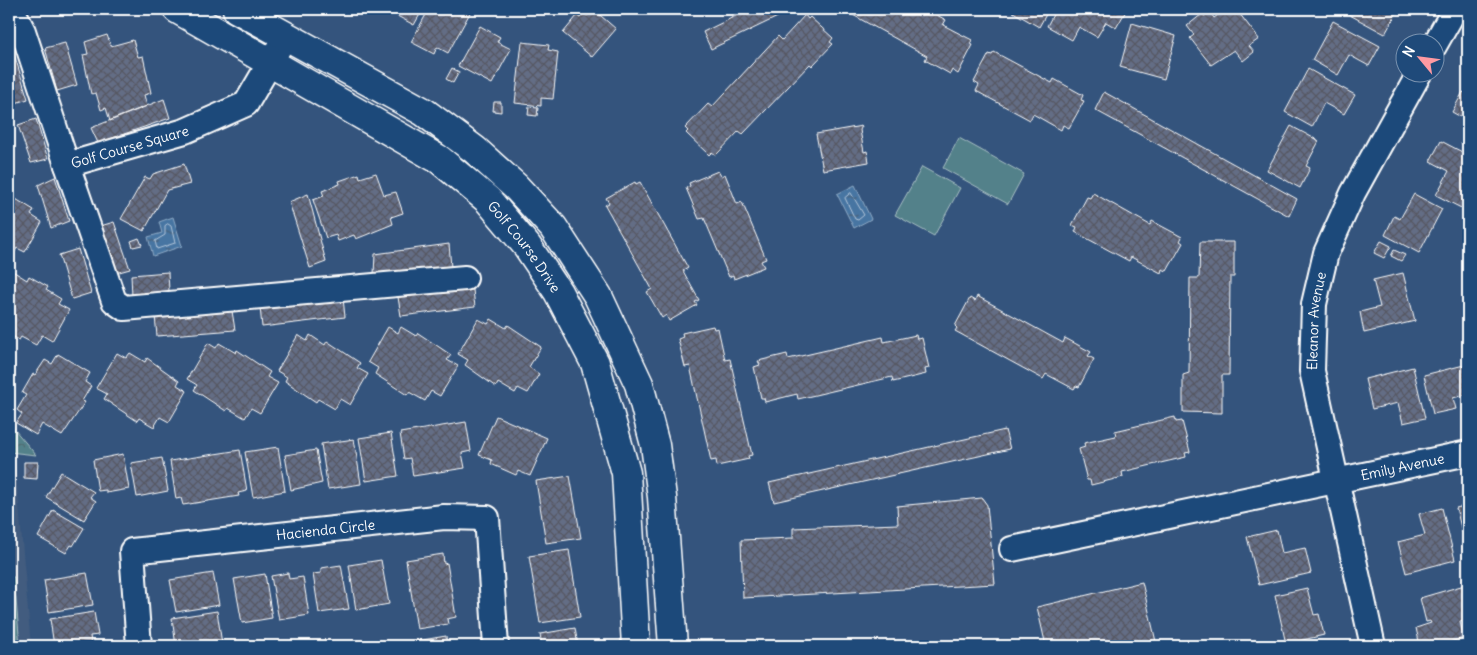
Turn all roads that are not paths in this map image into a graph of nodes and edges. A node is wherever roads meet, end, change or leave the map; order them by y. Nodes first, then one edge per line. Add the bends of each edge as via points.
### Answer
1 (12, 9) edge
2 (177, 9) edge
3 (237, 9) edge
4 (1455, 9) edge
5 (1442, 32) edge
6 (285, 37) junction
7 (270, 62) junction
8 (1415, 82) edge
9 (67, 165) junction
10 (465, 278) dead end
11 (1468, 453) edge
12 (1336, 481) junction
13 (1012, 549) dead end
14 (139, 646) edge
15 (496, 646) edge
16 (636, 646) edge
17 (673, 646) edge
18 (1373, 646) edge

1 - 9 street, Golf Course Square via 23,31
2 - 7 street, Golf Course Drive
3 - 6 street
4 - 5 street
6 - 7 street, Golf Course Square
6 - 17 street via 424,112 475,150 553,227 598,296 639,384 655,445
7 - 9 street, Golf Course Square via 246,104 185,131
7 - 16 street, Golf Course Drive via 440,160 488,200 527,246 558,292 595,363 626,474
8 - 12 street, Eleanor Avenue via 1354,193 1326,253 1314,304 1312,371
9 - 10 street via 114,301 124,308
11 - 12 street, Emily Avenue
12 - 13 street, Emily Avenue
12 - 18 street, Eleanor Avenue
14 - 15 street, Hacienda Circle via 132,551 444,517 486,518

